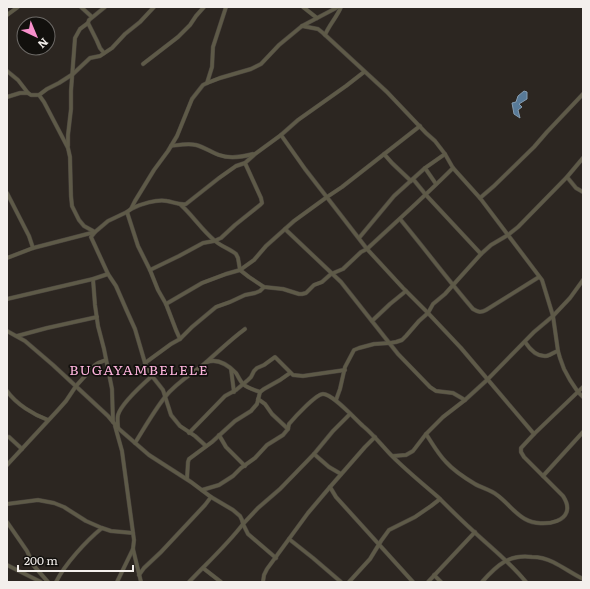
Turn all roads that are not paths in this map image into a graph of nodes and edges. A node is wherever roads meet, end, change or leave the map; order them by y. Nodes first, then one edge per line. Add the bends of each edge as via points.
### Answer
1 (18, 7) edge
2 (81, 7) edge
3 (105, 7) edge
4 (154, 7) edge
5 (204, 7) edge
6 (226, 7) edge
7 (303, 7) edge
8 (338, 7) edge
9 (341, 7) edge
10 (332, 8) edge
11 (7, 15) edge
12 (92, 17) junction
13 (317, 18) junction
14 (88, 23) junction
15 (302, 26) junction
16 (325, 35) junction
17 (104, 53) junction
18 (142, 64) dead end
19 (7, 71) edge
20 (364, 72) junction
21 (73, 74) junction
22 (207, 82) junction
23 (28, 93) junction
24 (583, 94) edge
25 (39, 95) junction
26 (7, 97) edge
27 (420, 126) junction
28 (281, 135) junction
29 (171, 146) junction
30 (68, 148) junction
31 (255, 154) junction
32 (384, 154) junction
33 (445, 154) junction
34 (583, 158) edge
35 (245, 163) junction
36 (425, 168) junction
37 (454, 168) junction
38 (567, 177) junction
39 (412, 180) junction
40 (436, 184) junction
41 (583, 192) edge
42 (7, 193) edge
43 (426, 195) junction
44 (326, 197) junction
45 (480, 198) junction
46 (181, 204) junction
47 (131, 209) junction
48 (126, 212) junction
49 (400, 219) junction
50 (285, 229) junction
51 (95, 232) junction
52 (508, 235) junction
53 (359, 238) junction
54 (214, 241) junction
55 (33, 248) junction
56 (367, 249) junction
57 (481, 254) junction
58 (7, 258) edge
59 (150, 270) junction
60 (240, 270) junction
61 (108, 274) junction
62 (331, 274) junction
63 (539, 277) junction
64 (93, 278) junction
65 (583, 280) edge
66 (452, 285) junction
67 (264, 287) junction
68 (406, 291) junction
69 (7, 299) edge
70 (166, 304) junction
71 (428, 313) junction
72 (553, 316) junction
73 (97, 317) junction
74 (372, 321) junction
75 (245, 329) dead end
76 (8, 332) edge
77 (17, 336) junction
78 (180, 339) junction
79 (525, 342) junction
80 (390, 344) junction
81 (558, 351) junction
82 (106, 360) junction
83 (145, 363) junction
84 (204, 364) junction
85 (231, 369) junction
86 (345, 370) junction
87 (290, 373) junction
88 (152, 376) junction
89 (487, 380) junction
90 (243, 385) junction
91 (76, 386) junction
92 (583, 386) edge
93 (234, 392) junction
94 (260, 392) junction
95 (578, 392) junction
96 (8, 393) edge
97 (165, 396) junction
98 (583, 397) edge
99 (7, 399) edge
100 (258, 399) junction
101 (336, 400) junction
102 (465, 400) junction
103 (350, 414) junction
104 (48, 420) junction
105 (114, 424) junction
106 (118, 429) junction
107 (288, 429) junction
108 (189, 432) junction
109 (583, 432) edge
110 (426, 434) junction
111 (534, 434) junction
112 (219, 435) junction
113 (375, 437) junction
114 (9, 438) dead end
115 (135, 443) junction
116 (206, 446) junction
117 (22, 449) junction
118 (314, 454) junction
119 (392, 456) junction
120 (7, 465) edge
121 (245, 466) junction
122 (340, 474) junction
123 (543, 476) junction
124 (186, 480) junction
125 (330, 487) junction
126 (202, 490) junction
127 (211, 497) junction
128 (440, 498) junction
129 (7, 504) edge
130 (7, 522) edge
131 (243, 524) junction
132 (102, 528) junction
133 (474, 532) junction
134 (133, 533) junction
135 (289, 539) junction
136 (378, 544) junction
137 (134, 549) junction
138 (276, 558) junction
139 (506, 560) junction
140 (7, 564) edge
141 (204, 568) junction
142 (139, 575) junction
143 (434, 575) junction
144 (583, 579) edge
145 (40, 582) edge
146 (48, 582) edge
147 (56, 582) edge
148 (117, 582) edge
149 (141, 582) edge
150 (189, 582) edge
151 (221, 582) edge
152 (263, 582) edge
153 (341, 582) edge
154 (349, 582) edge
155 (413, 582) edge
156 (428, 582) edge
157 (442, 582) edge
158 (482, 582) edge
159 (526, 582) edge

1 - 11 street
2 - 12 street
3 - 12 street
4 - 17 street
5 - 18 street via 178,37
6 - 22 street via 213,47 212,67
7 - 13 street
8 - 10 street
9 - 16 street
10 - 13 street
12 - 14 street
13 - 15 street
14 - 17 street
14 - 21 street via 75,38
15 - 16 street via 318,29
15 - 22 street via 261,64
16 - 20 street
17 - 21 street via 90,58
19 - 23 street
20 - 27 street
20 - 28 street
21 - 25 street
21 - 30 street
22 - 29 street via 192,99
23 - 25 street
23 - 26 street
24 - 45 street via 534,147
25 - 30 street
27 - 32 street
27 - 33 street
28 - 31 street
28 - 44 street
29 - 31 street via 196,145 229,157
29 - 47 street
30 - 51 street via 72,206 84,226
31 - 35 street
32 - 39 street
32 - 44 street
33 - 36 street
33 - 37 street
34 - 38 street
35 - 46 street via 236,166 188,202
35 - 54 street via 262,202 221,238
36 - 39 street
36 - 40 street
37 - 40 street
37 - 45 street
38 - 41 street
38 - 52 street
39 - 43 street
39 - 53 street via 389,201
40 - 43 street
42 - 55 street
43 - 49 street
43 - 57 street
44 - 50 street
44 - 53 street
45 - 52 street
46 - 47 street via 160,200
46 - 54 street
47 - 48 street
48 - 51 street via 108,221
48 - 59 street
49 - 56 street
49 - 66 street
50 - 60 street via 254,260
50 - 62 street
51 - 55 street
51 - 61 street via 91,237
52 - 57 street
52 - 63 street
53 - 56 street
54 - 59 street via 204,242
54 - 60 street via 236,254
55 - 58 street
56 - 62 street via 343,269
56 - 68 street
57 - 66 street
59 - 70 street
60 - 67 street
60 - 70 street via 202,283
61 - 64 street
61 - 83 street via 126,309
62 - 67 street via 302,294
62 - 74 street via 341,282
63 - 66 street via 482,312 473,309
63 - 72 street via 544,284
64 - 69 street
64 - 73 street
65 - 72 street
66 - 71 street via 433,304
67 - 78 street via 260,291 216,307
68 - 71 street
68 - 74 street
70 - 78 street
71 - 80 street via 402,340
71 - 89 street
72 - 79 street
72 - 81 street
73 - 77 street
73 - 82 street
74 - 80 street
75 - 84 street
76 - 77 street
77 - 91 street
78 - 83 street
79 - 81 street via 533,351 543,356
79 - 89 street
80 - 86 street via 374,344 354,350
80 - 102 street via 434,390 453,393
81 - 95 street via 564,369
82 - 91 street via 95,365
82 - 105 street via 112,389
83 - 88 street
84 - 85 street via 219,361
84 - 97 street
85 - 90 street
85 - 93 street
86 - 87 street via 303,376
86 - 101 street
87 - 90 street via 275,357 257,368
87 - 94 street
88 - 97 street
88 - 106 street via 119,412
89 - 102 street
89 - 111 street
90 - 93 street
90 - 94 street
91 - 104 street
91 - 105 street
92 - 95 street
93 - 108 street via 225,396
94 - 100 street
95 - 98 street
95 - 111 street
96 - 99 street
96 - 104 street via 31,412
97 - 108 street via 171,415
97 - 115 street
100 - 107 street
100 - 112 street via 251,411
101 - 103 street
101 - 107 street via 320,395 293,419
102 - 110 street
103 - 113 street
103 - 118 street
104 - 117 street
105 - 106 street
105 - 134 street via 122,451
106 - 115 street
107 - 121 street
108 - 116 street
109 - 123 street
110 - 119 street via 408,454
110 - 123 street via 444,461 476,484 499,496 526,519 540,523 560,520 568,508 567,502
111 - 123 street via 520,448 524,457
112 - 116 street
112 - 121 street via 226,447
113 - 119 street
113 - 122 street
114 - 117 street
115 - 124 street
116 - 124 street via 189,459
117 - 120 street
118 - 122 street
118 - 131 street
119 - 128 street
121 - 126 street via 225,482
122 - 125 street
124 - 126 street
125 - 135 street
125 - 136 street
126 - 127 street
127 - 131 street via 233,510 240,516
127 - 142 street
128 - 133 street
128 - 136 street via 415,517 389,530
129 - 132 street via 38,500 54,503
130 - 146 street via 34,566
131 - 138 street via 248,534
131 - 141 street
132 - 134 street
132 - 147 street via 76,553
133 - 139 street
133 - 143 street
134 - 137 street
135 - 138 street
135 - 153 street
136 - 154 street via 370,559
136 - 155 street
137 - 142 street
137 - 148 street
138 - 152 street via 265,572
139 - 144 street via 518,556 544,559
139 - 158 street
139 - 159 street
140 - 145 street
141 - 150 street
141 - 151 street
142 - 149 street
143 - 156 street
143 - 157 street

